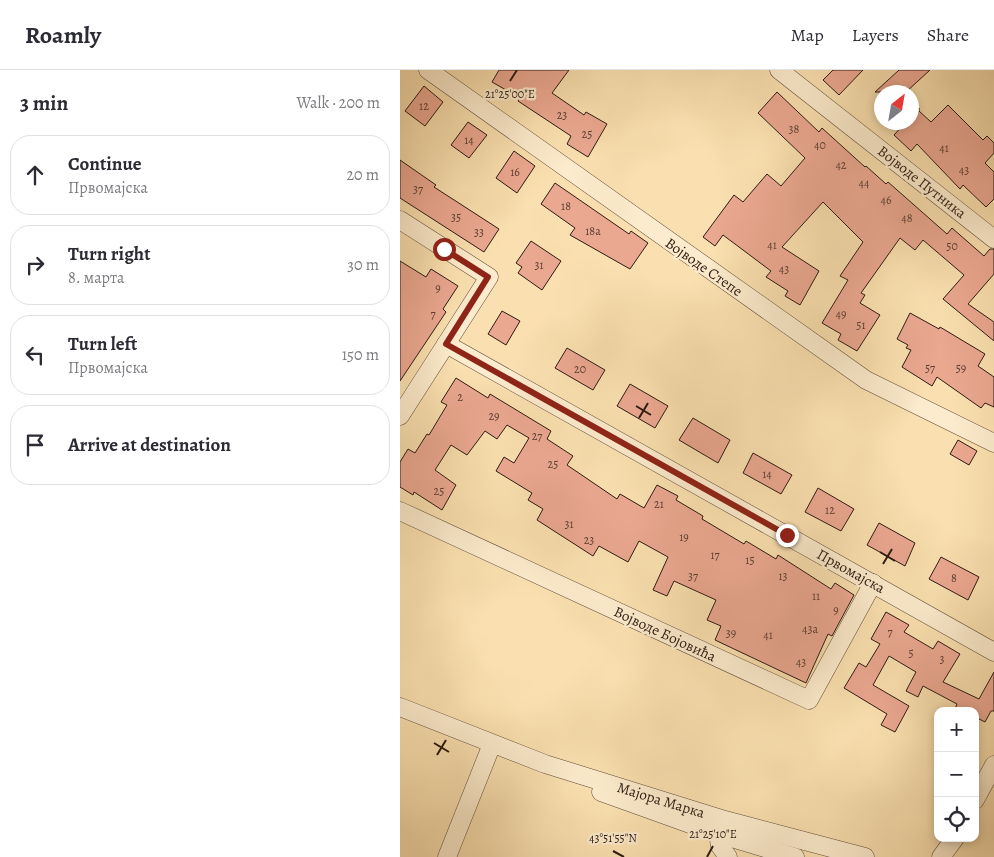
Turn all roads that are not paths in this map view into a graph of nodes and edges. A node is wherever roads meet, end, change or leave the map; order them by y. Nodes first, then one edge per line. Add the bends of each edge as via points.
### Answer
1 (428, 70) edge
2 (779, 70) edge
3 (400, 220) edge
4 (994, 239) edge
5 (446, 344) junction
6 (400, 416) edge
7 (994, 443) edge
8 (400, 511) edge
9 (873, 583) junction
10 (994, 652) edge
11 (400, 707) edge
12 (492, 744) junction
13 (545, 764) junction
14 (994, 765) edge
15 (977, 797) edge
16 (718, 834) junction
17 (447, 857) edge
18 (728, 857) edge
19 (795, 857) edge
20 (864, 857) edge

1 - 7 street, Војводе Степе via 866,380
2 - 4 street, Војводе Путника
3 - 5 street via 488,277
5 - 6 street
5 - 9 street, Првомајска
8 - 9 street, Војводе Бојовића via 809,700
9 - 10 street, Првомајска
11 - 12 street, Мајора Марка
12 - 13 street, Мајора Марка
12 - 17 street
13 - 16 street, Мајора Марка via 585,786 629,804
13 - 20 street, Мајора Марка via 725,820
14 - 15 street
16 - 18 street via 720,846
16 - 19 street, Мајора Марка

